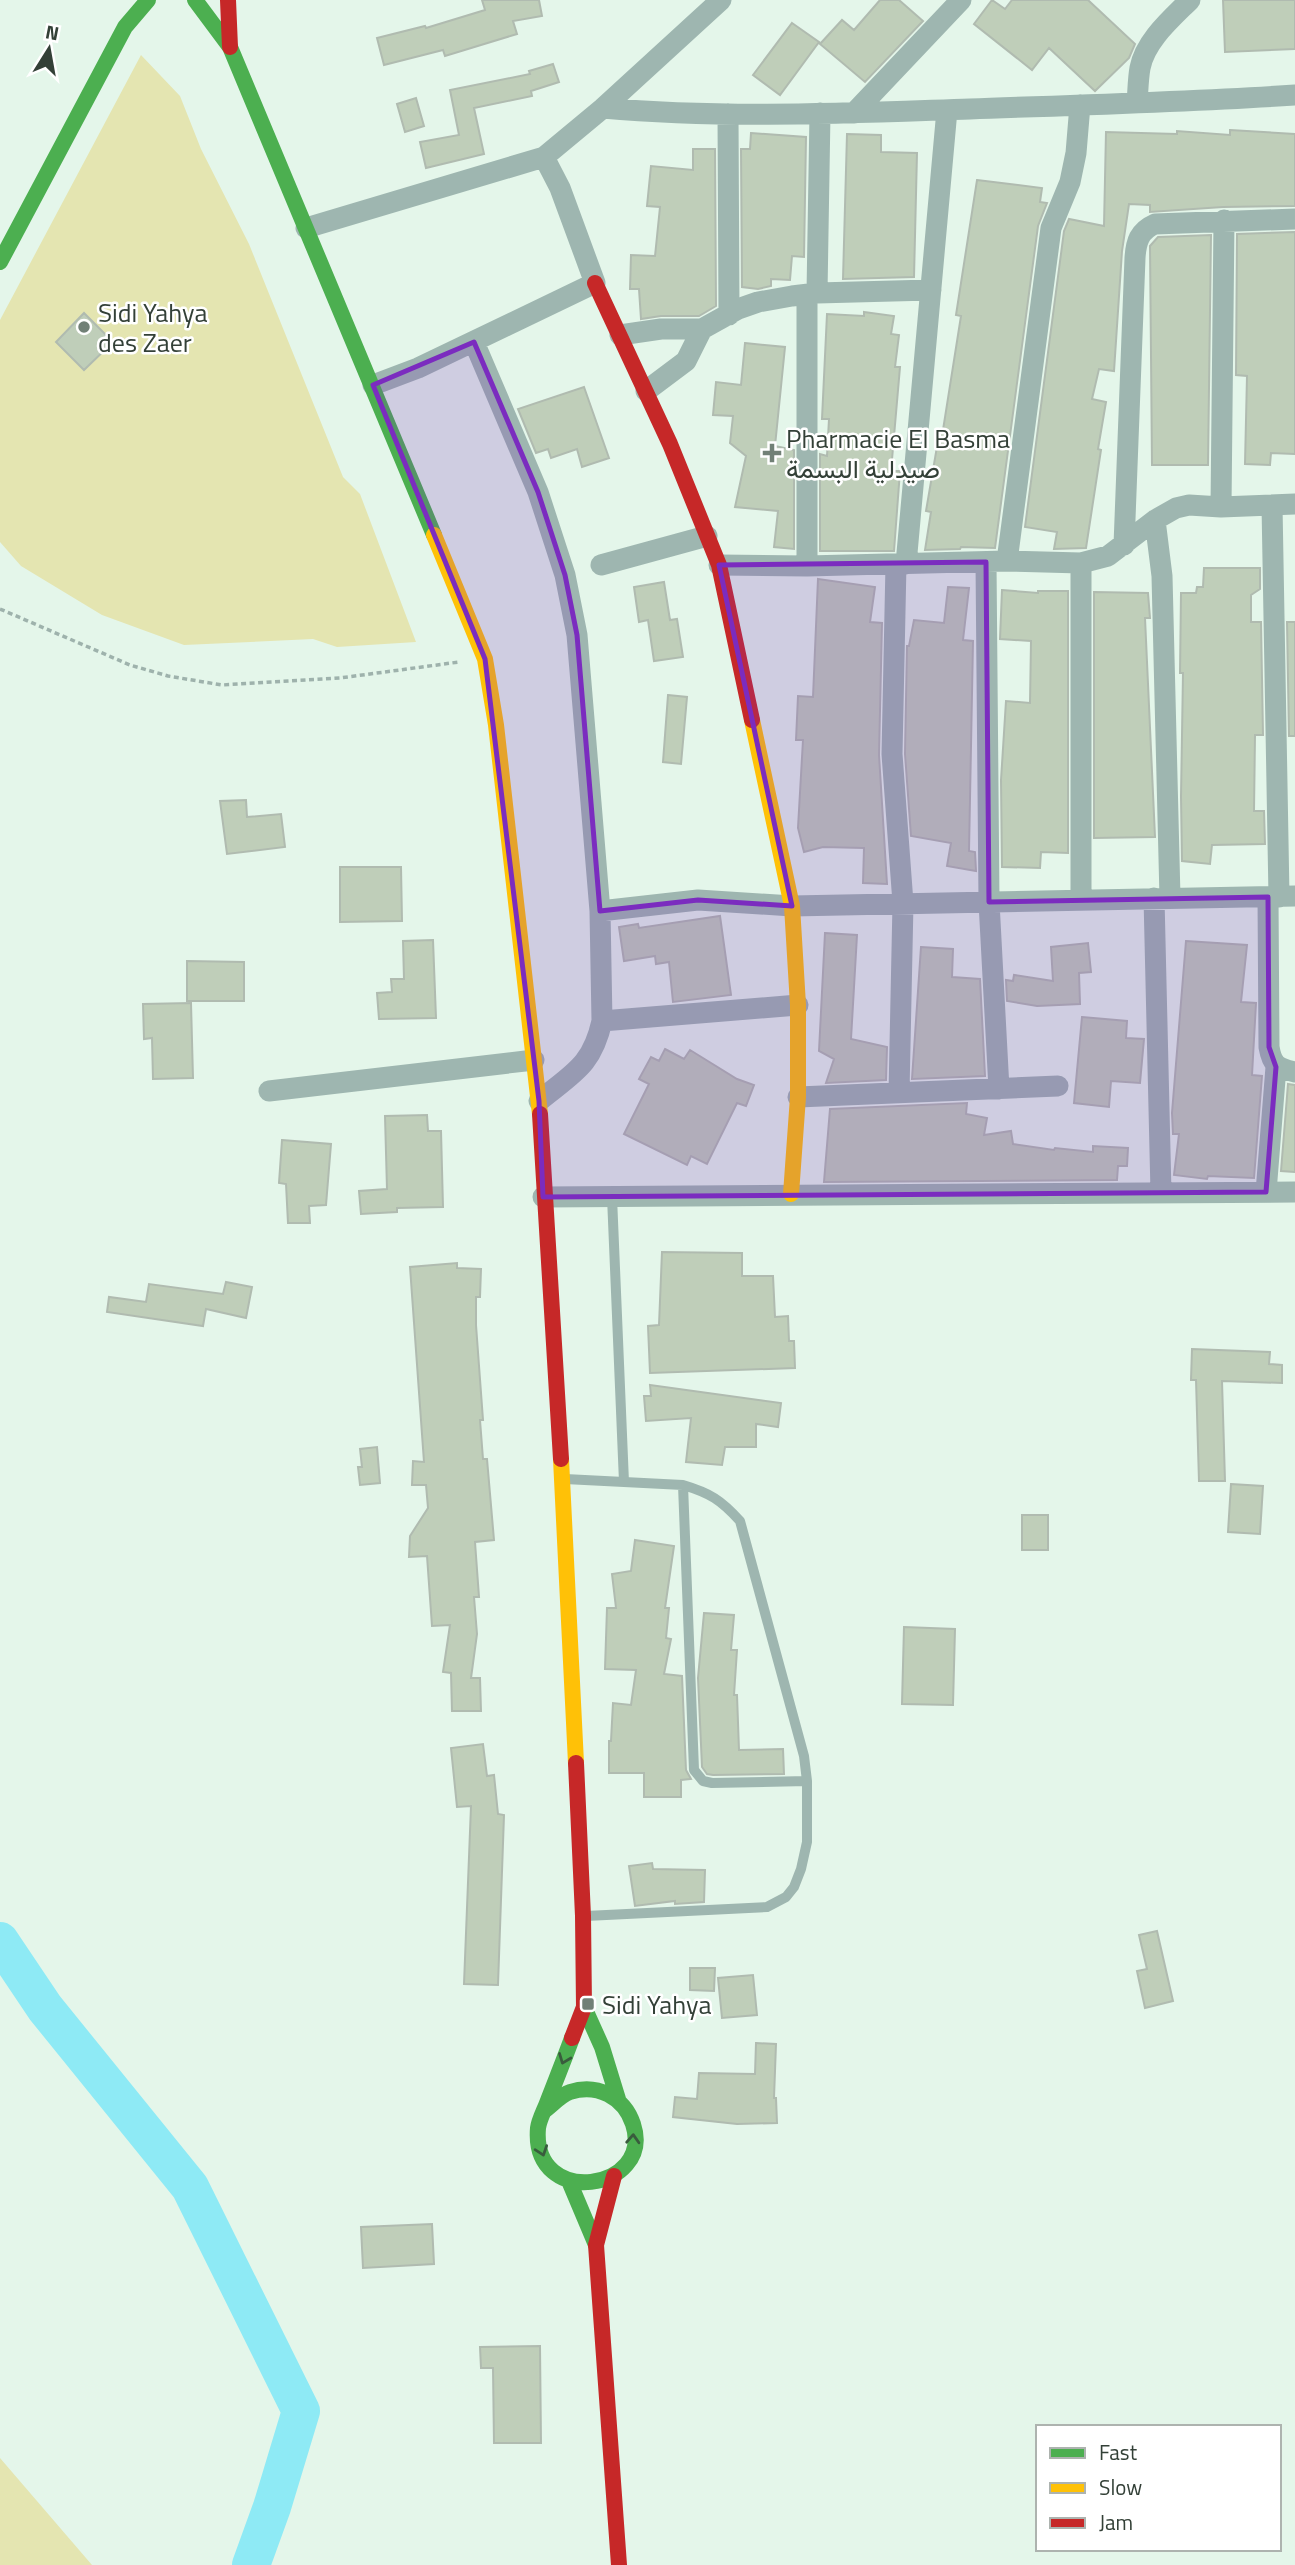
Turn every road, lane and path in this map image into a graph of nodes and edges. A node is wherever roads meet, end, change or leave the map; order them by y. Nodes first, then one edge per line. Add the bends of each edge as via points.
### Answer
1 (128, 0) edge
2 (148, 0) edge
3 (195, 0) edge
4 (228, 0) edge
5 (721, 0) edge
6 (961, 0) edge
7 (1190, 0) edge
8 (125, 27) junction
9 (230, 47) junction
10 (1295, 95) edge
11 (1137, 103) junction
12 (1080, 105) junction
13 (603, 108) junction
14 (947, 110) junction
15 (820, 113) junction
16 (854, 113) junction
17 (728, 114) junction
18 (544, 157) junction
19 (1295, 219) edge
20 (1224, 220) junction
21 (306, 228) junction
22 (0, 262) edge
23 (595, 283) junction
24 (931, 290) junction
25 (812, 294) junction
26 (729, 315) junction
27 (702, 329) junction
28 (620, 335) junction
29 (474, 342) junction
30 (373, 385) junction
31 (646, 391) junction
32 (1295, 504) edge
33 (1272, 505) junction
34 (1221, 507) junction
35 (1154, 520) junction
36 (707, 536) junction
37 (1124, 545) junction
38 (997, 561) junction
39 (901, 564) junction
40 (1081, 564) junction
41 (601, 565) dead end
42 (719, 565) junction
43 (807, 566) junction
44 (0, 609) edge
45 (485, 659) junction
46 (1281, 897) edge
47 (1162, 898) junction
48 (1081, 900) junction
49 (989, 902) junction
50 (903, 903) junction
51 (792, 906) junction
52 (600, 911) junction
53 (798, 1005) junction
54 (602, 1021) junction
55 (534, 1060) junction
56 (1285, 1069) edge
57 (1058, 1086) dead end
58 (999, 1089) junction
59 (269, 1091) dead end
60 (899, 1093) junction
61 (798, 1097) junction
62 (539, 1101) junction
63 (1266, 1192) junction
64 (1295, 1192) edge
65 (1161, 1193) junction
66 (791, 1194) junction
67 (543, 1197) junction
68 (612, 1197) junction
69 (562, 1479) junction
70 (624, 1482) junction
71 (683, 1485) junction
72 (807, 1781) junction
73 (583, 1916) junction
74 (584, 2007) junction
75 (618, 2099) junction
76 (544, 2111) junction
77 (614, 2176) junction
78 (569, 2181) junction
79 (596, 2245) junction
80 (619, 2565) edge

1 - 8 street
2 - 8 street
3 - 9 street
4 - 9 street
5 - 13 street
6 - 16 street
7 - 11 street via 1143,56
8 - 22 street
9 - 21 street
10 - 11 street
11 - 12 street
12 - 14 street
12 - 38 street via 1070,181 1051,228
13 - 17 street
13 - 18 street
14 - 16 street
14 - 24 street
15 - 16 street
15 - 17 street
15 - 25 street
17 - 26 street
18 - 21 street
18 - 23 street
19 - 20 street
20 - 34 street
20 - 37 street via 1155,224 1147,227 1136,244
21 - 30 street
23 - 28 street
23 - 29 street
24 - 25 street
24 - 39 street
25 - 26 street via 758,302
25 - 43 street
26 - 27 street
27 - 28 street
27 - 31 street via 686,360
28 - 31 street
29 - 30 street
29 - 52 street via 538,492 565,575 577,635
30 - 45 street
31 - 36 street
32 - 33 street
33 - 34 street
33 - 46 street
34 - 35 street via 1189,505
35 - 37 street
35 - 47 street via 1162,576
36 - 41 street
36 - 42 street
37 - 40 street via 1108,556
38 - 39 street
38 - 40 street
38 - 49 street
39 - 43 street
39 - 50 street via 892,754
40 - 48 street
42 - 43 street
42 - 51 street
44 - 45 path via 131,666 222,685 340,678
45 - 55 street
46 - 47 street
46 - 56 street via 1269,1047 1271,1061
47 - 48 street
47 - 65 street
48 - 49 street
49 - 50 street
49 - 58 street
50 - 51 street
50 - 60 street
51 - 52 street via 698,900
51 - 53 street
52 - 54 street
53 - 54 street
53 - 61 street
54 - 62 street via 590,1058
55 - 59 street
55 - 62 street
56 - 63 street
57 - 58 street
58 - 60 street
60 - 61 street
61 - 66 street
62 - 67 street
63 - 64 street
63 - 65 street
65 - 66 street
66 - 68 street
67 - 68 street
67 - 69 street
68 - 70 lane
69 - 70 lane
69 - 73 street
70 - 71 lane
71 - 72 lane via 708,1492 740,1521
71 - 72 lane via 694,1770 703,1781 712,1783
72 - 73 lane via 807,1842 801,1870 786,1897 767,1907
73 - 74 street
74 - 75 street
74 -> 76 street
75 - 76 street via 587,2087 555,2098
77 -> 75 street via 628,2160 635,2139 634,2124
76 -> 78 street via 538,2126 543,2159
77 - 78 street via 584,2185
77 - 79 street
78 - 79 street
79 - 80 street

